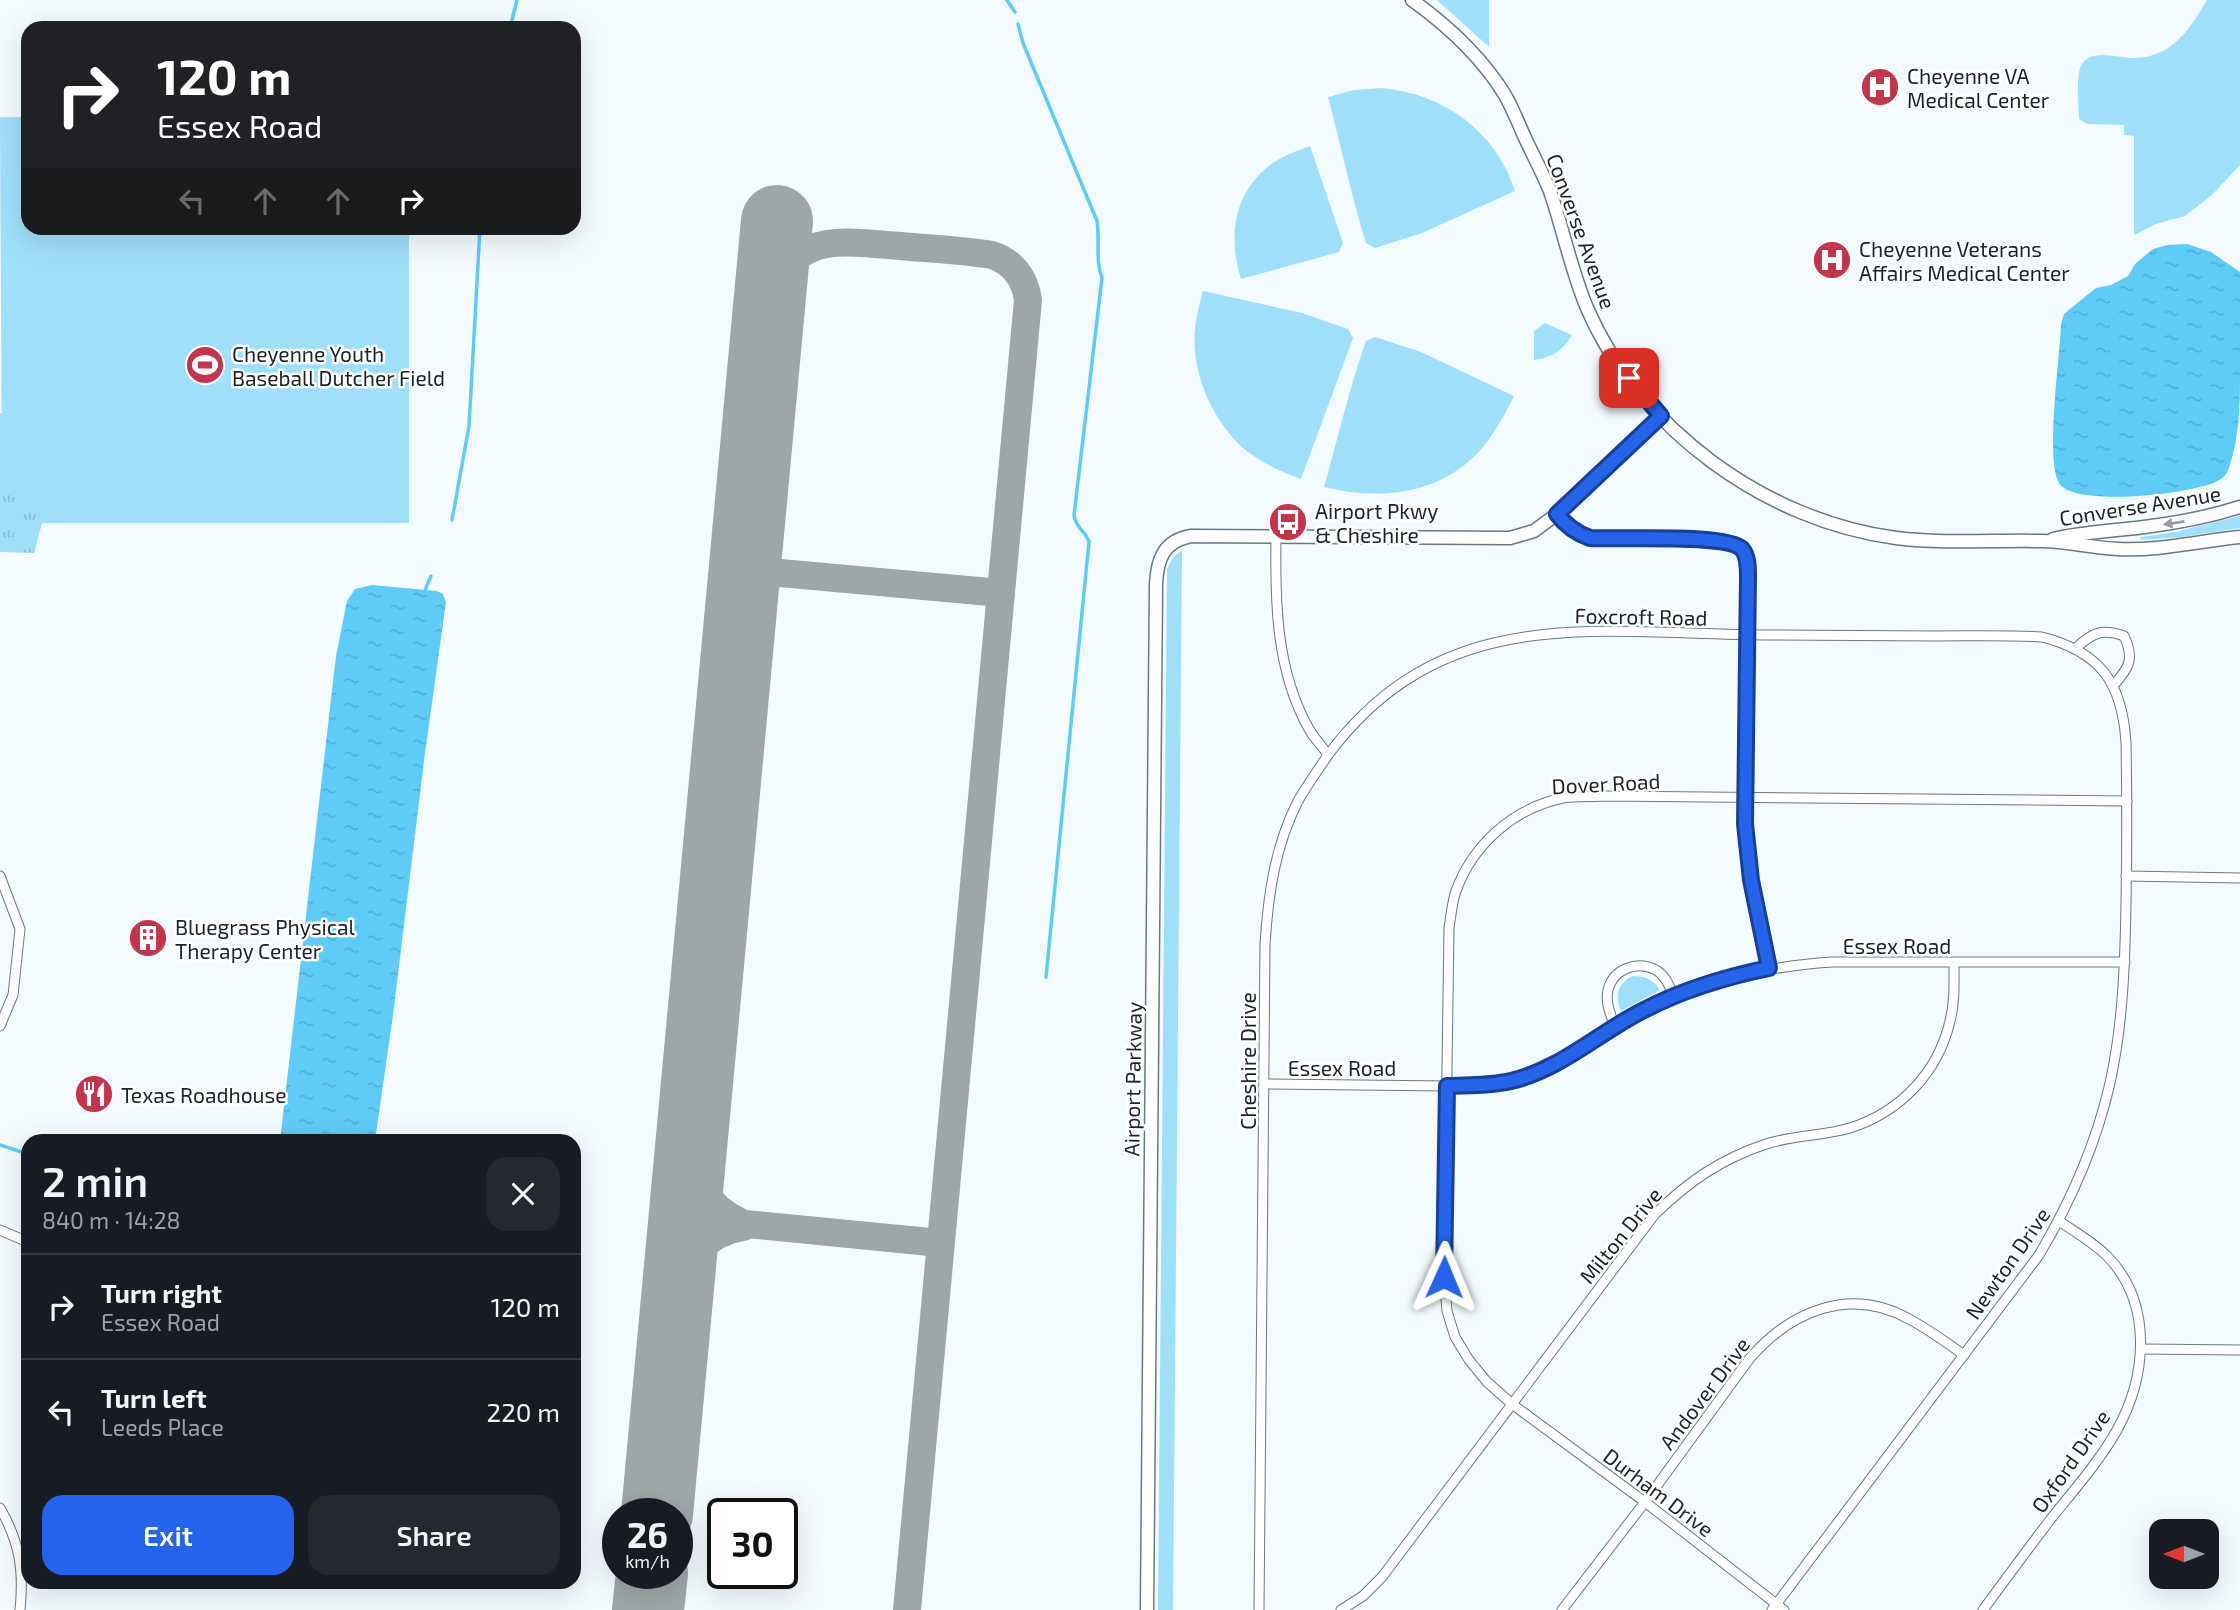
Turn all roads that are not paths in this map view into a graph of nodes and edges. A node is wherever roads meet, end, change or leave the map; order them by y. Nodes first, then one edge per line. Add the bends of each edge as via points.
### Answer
1 (1412, 0) edge
2 (1661, 416) junction
3 (2240, 507) edge
4 (1557, 514) junction
5 (2240, 537) edge
6 (1276, 538) junction
7 (2046, 541) junction
8 (1747, 635) junction
9 (2076, 648) junction
10 (2113, 686) junction
11 (1328, 755) junction
12 (1745, 798) junction
13 (2127, 801) junction
14 (0, 876) edge
15 (2126, 876) junction
16 (2240, 877) edge
17 (2125, 962) junction
18 (1954, 963) junction
19 (1769, 968) junction
20 (1674, 996) junction
21 (0, 1026) edge
22 (1615, 1027) junction
23 (1265, 1084) junction
24 (1447, 1086) junction
25 (2059, 1221) junction
26 (0, 1230) edge
27 (21, 1239) edge
28 (2142, 1349) junction
29 (2240, 1350) edge
30 (1964, 1355) junction
31 (1512, 1404) junction
32 (1645, 1502) junction
33 (0, 1508) edge
34 (21, 1543) edge
35 (23, 1589) edge
36 (1777, 1608) edge
37 (20, 1610) edge
38 (1147, 1610) edge
39 (1259, 1610) edge
40 (1341, 1610) edge
41 (1562, 1610) edge
42 (1983, 1610) edge

1 - 2 street, Converse Avenue via 1458,37 1505,95 1550,193 1587,308 1615,359
2 - 4 street
2 - 7 street, Converse Avenue via 1721,469 1811,516 1896,538
3 -> 7 street, Converse Avenue via 2199,518 2082,532
4 - 6 street via 1534,531 1510,538
4 - 8 street via 1565,525 1590,538 1735,544 1748,562
5 - 7 street, Converse Avenue via 2147,549
6 - 11 street via 1279,638 1290,686 1309,728
6 - 38 street, Airport Parkway via 1191,536 1163,550 1158,563
8 - 9 street, Foxcroft Road via 2023,636
8 - 11 street, Foxcroft Road via 1583,631 1534,634 1480,646 1397,686 1345,732
8 - 12 street
9 - 10 street, Foxcroft Road
9 - 10 street via 2099,633 2124,636 2130,661
10 - 13 street, Foxcroft Road via 2125,718
11 - 23 street, Cheshire Drive via 1298,801 1272,873 1265,945
12 - 13 street, Dover Road
12 - 19 street via 1751,880
12 - 24 street, Dover Road via 1565,798 1539,804 1491,835 1456,891 1449,929
13 - 15 street, Foxcroft Road
14 - 21 street via 20,929 13,995
15 - 16 street
15 - 17 street, Newton Drive
17 - 18 street, Essex Road
17 - 25 street, Newton Drive via 2110,1082 2081,1177
18 - 19 street, Essex Road via 1832,962
18 - 31 street, Milton Drive via 1945,1042 1933,1066 1904,1100 1848,1128 1769,1143 1743,1153 1678,1192 1656,1214
19 - 20 street, Essex Road
20 - 22 street, Essex Road
20 - 22 street via 1655,969 1623,968 1608,989 1607,1004
22 - 24 street, Essex Road via 1530,1075 1510,1082
23 - 24 street, Essex Road
23 - 39 street, Cheshire Drive
24 - 31 street, Dover Road via 1447,1311 1469,1360
25 - 28 street, Oxford Drive via 2106,1255 2119,1271 2136,1307
25 - 30 street, Newton Drive
26 - 27 street
28 - 29 street
28 - 42 street, Oxford Drive via 2133,1393 2117,1430
30 - 32 street, Andover Drive via 1908,1318 1884,1308 1841,1304 1800,1316 1765,1340
30 - 36 street, Newton Drive
31 - 32 street, Durham Drive
31 - 40 street, Milton Drive via 1382,1577 1363,1597
32 - 36 street, Durham Drive
32 - 41 street, Andover Drive
33 - 34 street
35 - 37 street

